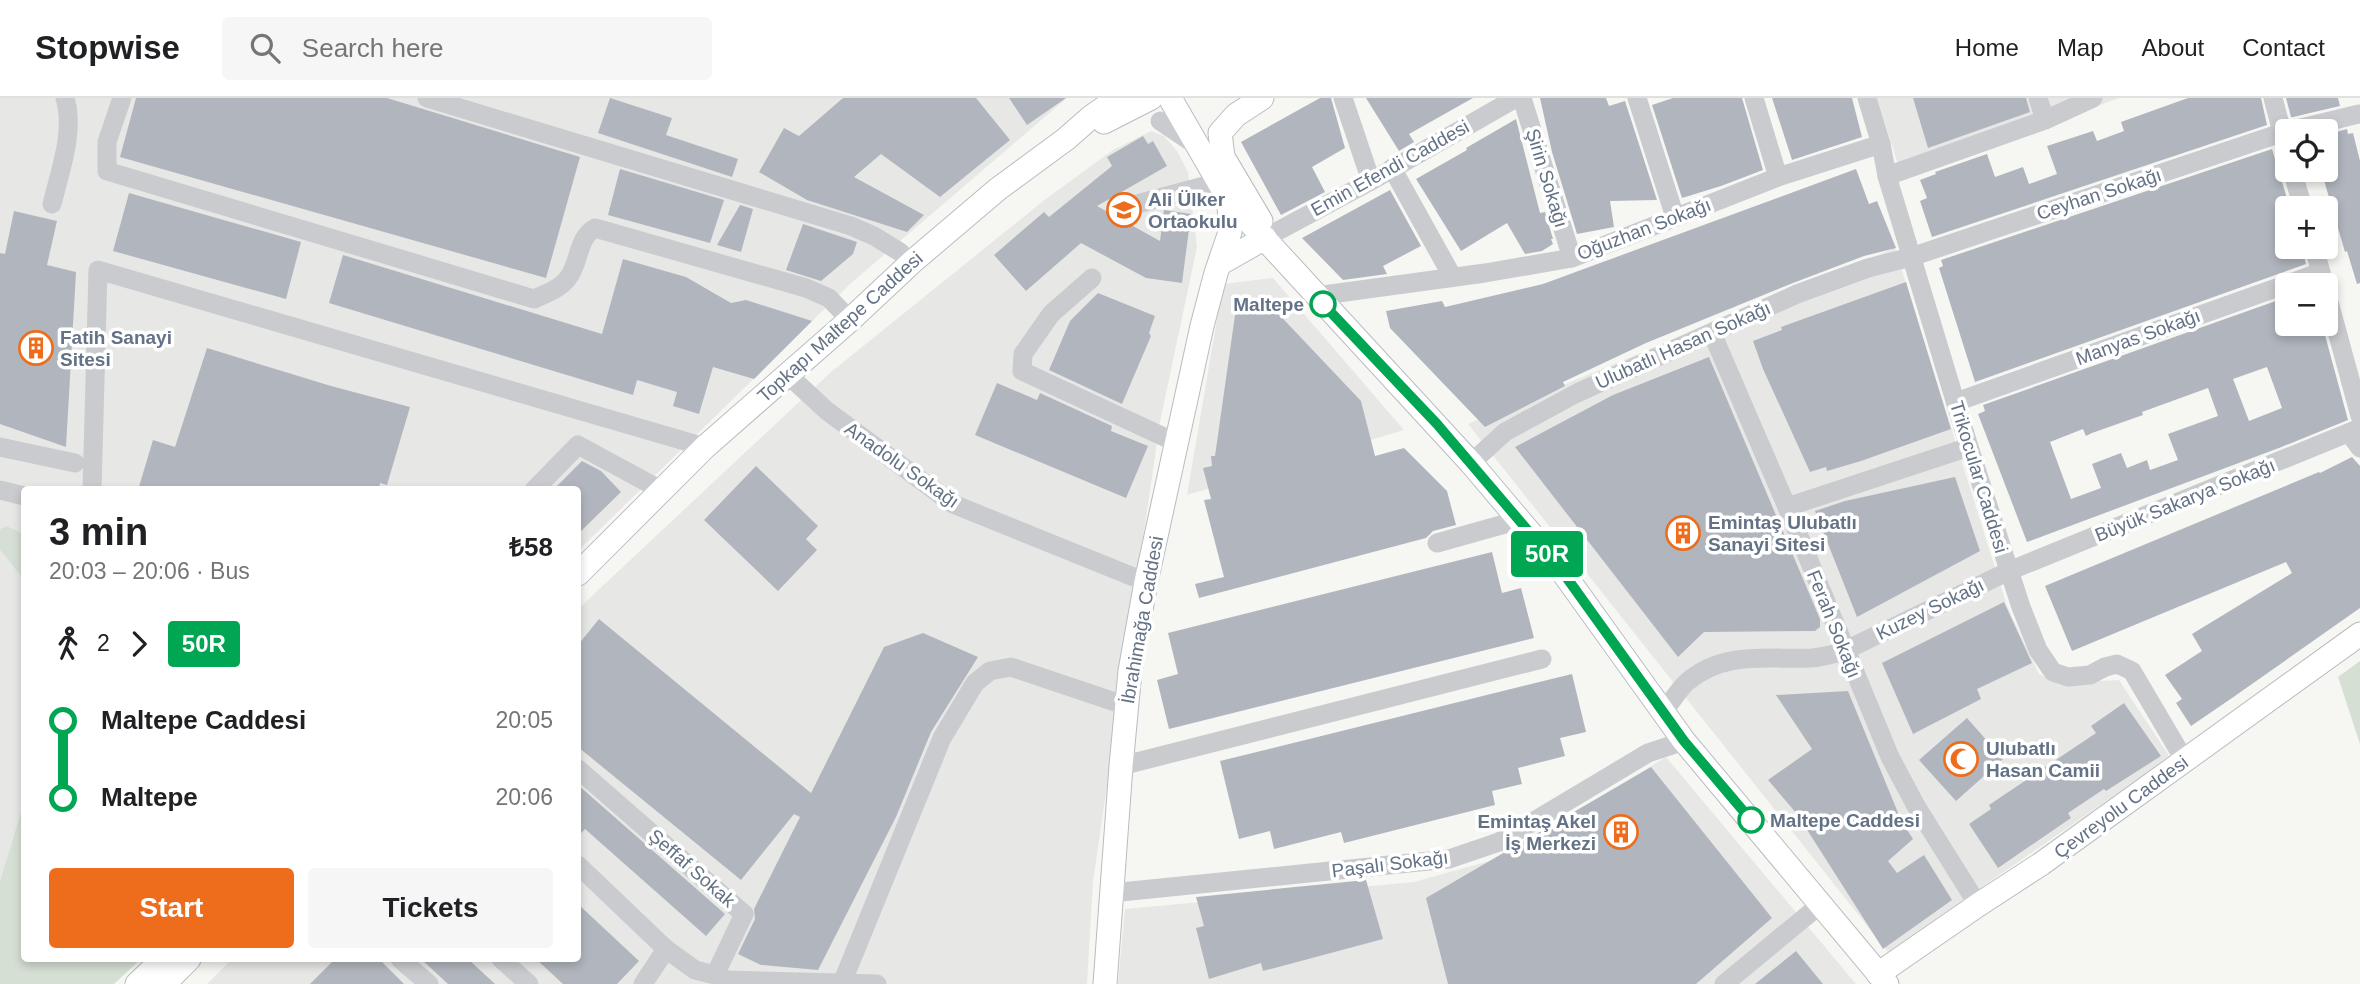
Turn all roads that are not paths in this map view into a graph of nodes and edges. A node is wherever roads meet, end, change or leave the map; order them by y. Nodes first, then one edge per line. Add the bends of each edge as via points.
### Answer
1 (65, 98) edge
2 (122, 98) edge
3 (427, 98) edge
4 (1118, 98) edge
5 (1152, 98) edge
6 (1170, 98) edge
7 (1262, 98) edge
8 (1343, 98) edge
9 (1516, 98) edge
10 (1522, 98) edge
11 (1637, 98) edge
12 (1754, 98) edge
13 (1867, 98) edge
14 (2038, 98) edge
15 (2093, 98) edge
16 (2273, 98) edge
17 (2355, 98) edge
18 (2360, 115) edge
19 (2280, 119) edge
20 (2045, 120) junction
21 (1160, 121) dead end
22 (2338, 122) edge
23 (1066, 139) junction
24 (2275, 141) edge
25 (1881, 144) junction
26 (1199, 148) junction
27 (1392, 169) junction
28 (1887, 176) junction
29 (1778, 177) junction
30 (1371, 181) junction
31 (1224, 191) junction
32 (52, 204) dead end
33 (1126, 207) dead end
34 (1675, 216) junction
35 (1265, 238) junction
36 (906, 257) junction
37 (1572, 257) junction
38 (1911, 257) junction
39 (1221, 263) junction
40 (1452, 276) junction
41 (1092, 278) dead end
42 (1316, 296) junction
43 (2275, 299) edge
44 (850, 320) junction
45 (1712, 333) junction
46 (2338, 336) edge
47 (787, 374) junction
48 (1955, 402) junction
49 (2360, 416) edge
50 (2356, 436) edge
51 (1177, 443) junction
52 (0, 447) edge
53 (705, 447) junction
54 (1969, 447) junction
55 (75, 463) dead end
56 (1471, 463) junction
57 (92, 486) edge
58 (538, 486) edge
59 (0, 490) edge
60 (661, 490) junction
61 (21, 495) edge
62 (1787, 507) junction
63 (1519, 520) junction
64 (1437, 543) dead end
65 (2009, 571) junction
66 (581, 572) edge
67 (1146, 582) junction
68 (2360, 634) edge
69 (1844, 651) junction
70 (1542, 659) dead end
71 (1127, 706) junction
72 (1664, 712) junction
73 (1684, 741) junction
74 (2185, 761) junction
75 (1121, 766) junction
76 (581, 772) edge
77 (581, 869) edge
78 (1111, 893) junction
79 (1821, 904) junction
80 (1978, 905) junction
81 (666, 949) junction
82 (403, 962) edge
83 (504, 962) edge
84 (172, 970) edge
85 (1882, 979) edge
86 (842, 983) edge
87 (137, 984) edge
88 (429, 984) edge
89 (529, 984) edge
90 (643, 984) edge
91 (721, 984) edge
92 (877, 984) edge
93 (1105, 984) edge
94 (1724, 984) edge

1 - 32 street via 66,146
2 - 44 street via 107,142 107,171 534,299 567,281 584,237 595,228 806,288 829,298
3 - 36 street via 851,226
4 - 23 main road, Topkapı Maltepe Caddesi
5 - 23 main road
6 - 26 main road
7 - 35 main road via 1236,115 1220,133 1223,157 1261,220
8 - 30 street
9 - 27 street, Emin Efendi Caddesi
10 - 37 street, Şirin Sokağı
11 - 34 street
12 - 29 street
13 - 25 street, Trikocular Caddesi
14 - 20 street
15 - 20 street
16 - 19 street
17 - 18 street
18 - 22 street, Ceyhan Sokağı
20 - 28 street
21 - 26 street
23 - 36 main road, Topkapı Maltepe Caddesi
24 - 38 street, Ceyhan Sokağı
25 - 28 street, Trikocular Caddesi
25 - 29 street, Oğuzhan Sokağı
26 - 31 main road
27 - 30 street, Emin Efendi Caddesi
27 - 40 street
28 - 38 street, Trikocular Caddesi
29 - 34 street, Oğuzhan Sokağı
30 - 35 street, Emin Efendi Caddesi
31 - 33 street
31 - 35 main road
31 - 39 main road, İbrahimağa Caddesi via 1230,232
34 - 37 street, Oğuzhan Sokağı
35 - 39 main road
35 - 42 main road
36 - 44 main road, Topkapı Maltepe Caddesi
37 - 40 street, Oğuzhan Sokağı
38 - 45 street, Ulubatlı Hasan Sokağı via 1797,294
38 - 48 street, Trikocular Caddesi
39 - 51 main road, İbrahimağa Caddesi
40 - 42 street, Oğuzhan Sokağı
41 - 51 street via 1051,314 1024,354 1022,370
42 - 56 main road
43 - 48 street, Manyas Sokağı
44 - 47 main road, Topkapı Maltepe Caddesi
45 - 56 street, Ulubatlı Hasan Sokağı via 1565,399 1505,432
45 - 62 street, Ferah Sokağı
46 - 49 street
47 - 53 main road, Topkapı Maltepe Caddesi
47 - 67 street, Anadolu Sokağı via 827,411 953,504
48 - 54 street, Trikocular Caddesi
50 - 65 street, Büyük Sakarya Sokağı
51 - 67 main road, İbrahimağa Caddesi
52 - 55 street
53 - 57 street via 99,270
53 - 60 main road, Topkapı Maltepe Caddesi
54 - 62 street
54 - 65 street, Trikocular Caddesi
56 - 63 main road
58 - 60 street via 578,445
59 - 61 street
60 - 66 main road, Topkapı Maltepe Caddesi
62 - 69 street, Ferah Sokağı
63 - 64 street
63 - 72 main road via 1559,567
65 - 69 street, Kuzey Sokağı
65 - 74 street, Trikocular Caddesi via 2038,650 2053,672 2068,677 2090,675 2117,664 2132,671
67 - 71 main road, İbrahimağa Caddesi
68 - 74 main road, Çevreyolu Caddesi
69 - 72 street, Kuzey Sokağı via 1816,658 1725,661 1686,683
69 - 80 street, Ferah Sokağı via 1896,770
70 - 75 street
71 - 75 main road, İbrahimağa Caddesi
71 - 86 street via 1012,667 990,671 975,683 942,738
72 - 73 main road
73 - 78 street, Paşalı Sokağı via 1648,754 1499,842 1449,859
73 - 79 main road
74 - 80 main road, Çevreyolu Caddesi
75 - 78 main road, İbrahimağa Caddesi
76 - 81 street, Şeffaf Sokak via 744,914 715,975 695,970
77 - 81 street
78 - 93 main road, İbrahimağa Caddesi
79 - 85 main road
79 - 94 street
80 - 85 main road, Çevreyolu Caddesi
81 - 90 street
82 - 88 street
83 - 89 street
84 - 87 main road
86 - 91 street via 725,980
86 - 92 street

